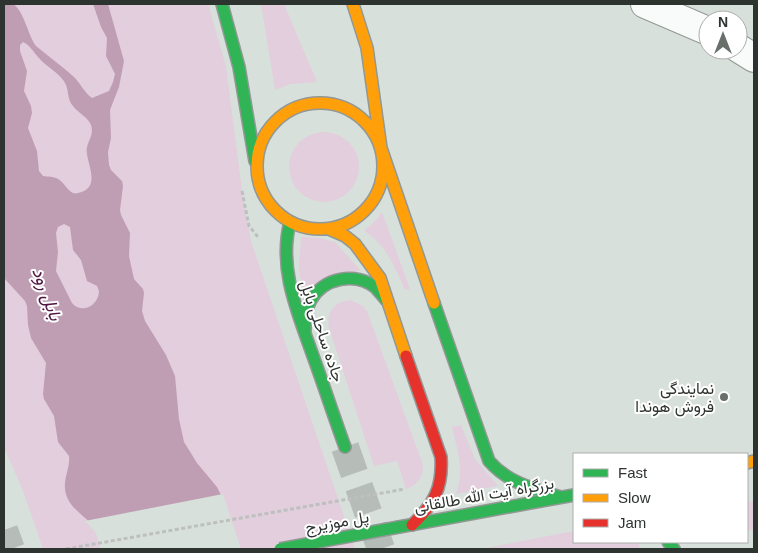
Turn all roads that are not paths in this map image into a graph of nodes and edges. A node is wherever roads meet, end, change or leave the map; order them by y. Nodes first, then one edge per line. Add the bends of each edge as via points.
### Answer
1 (222, 4) edge
2 (353, 4) edge
3 (645, 4) edge
4 (698, 27) edge
5 (382, 148) junction
6 (257, 172) junction
7 (290, 222) junction
8 (329, 229) junction
9 (390, 306) junction
10 (306, 335) junction
11 (345, 447) tunnel mouth
12 (573, 495) edge
13 (561, 497) junction
14 (412, 525) junction
15 (399, 527) joint
16 (280, 549) edge

1 - 6 main road via 239,67
2 - 5 main road via 366,48
3 - 4 street
5 - 6 main road via 372,129 349,109 335,104 305,105 278,118 268,129 257,157
5 - 8 main road via 384,170 376,198 356,219
5 - 13 main road via 489,461 504,477 518,484
6 - 7 main road via 266,200
7 - 8 main road via 314,230
7 - 10 main road, جاده ساحلی بابل via 285,258 287,275
8 - 9 main road via 345,236 364,255 380,278
9 - 10 main road via 372,285 346,278 333,281 321,287 306,309
9 - 14 main road via 441,457 442,470 435,499
10 - 11 main road, جاده ساحلی بابل
12 - 13 main road, بزرگراه آیت الله طالقانی
13 - 14 main road, بزرگراه آیت الله طالقانی
14 - 15 main road, بزرگراه آیت الله طالقانی
15 - 16 main road, پل موزیرج, bridge

